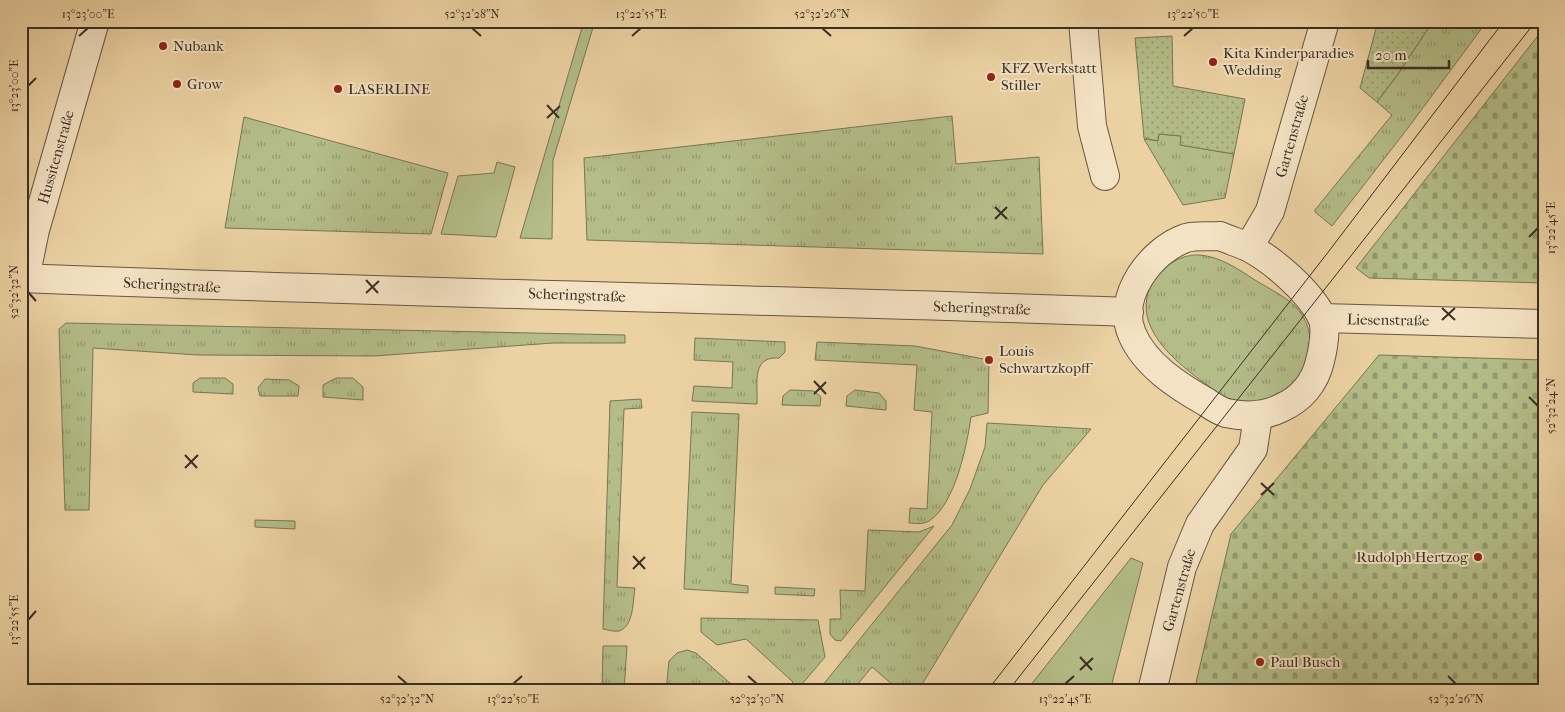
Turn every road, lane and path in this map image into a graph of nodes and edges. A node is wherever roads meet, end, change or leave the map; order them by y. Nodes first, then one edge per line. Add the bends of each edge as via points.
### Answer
1 (95, 21) edge
2 (1083, 21) edge
3 (1324, 21) edge
4 (1105, 176) dead end
5 (1248, 247) junction
6 (22, 283) edge
7 (1129, 312) junction
8 (1322, 318) junction
9 (1544, 324) edge
10 (1258, 416) junction
11 (1152, 691) edge

1 - 6 street, Hussitenstraße
2 - 4 street via 1092,126
3 - 5 street, Gartenstraße via 1270,211
5 - 7 street via 1220,236 1188,238 1171,245 1143,271 1133,288
5 - 8 street via 1301,289
6 - 7 street, Scheringstraße via 466,292
7 - 10 street via 1131,332 1141,349 1184,390 1224,413
8 - 9 street, Liesenstraße
8 - 10 street via 1324,348 1317,375 1293,403
10 - 11 street, Gartenstraße via 1253,449 1200,524 1182,567

